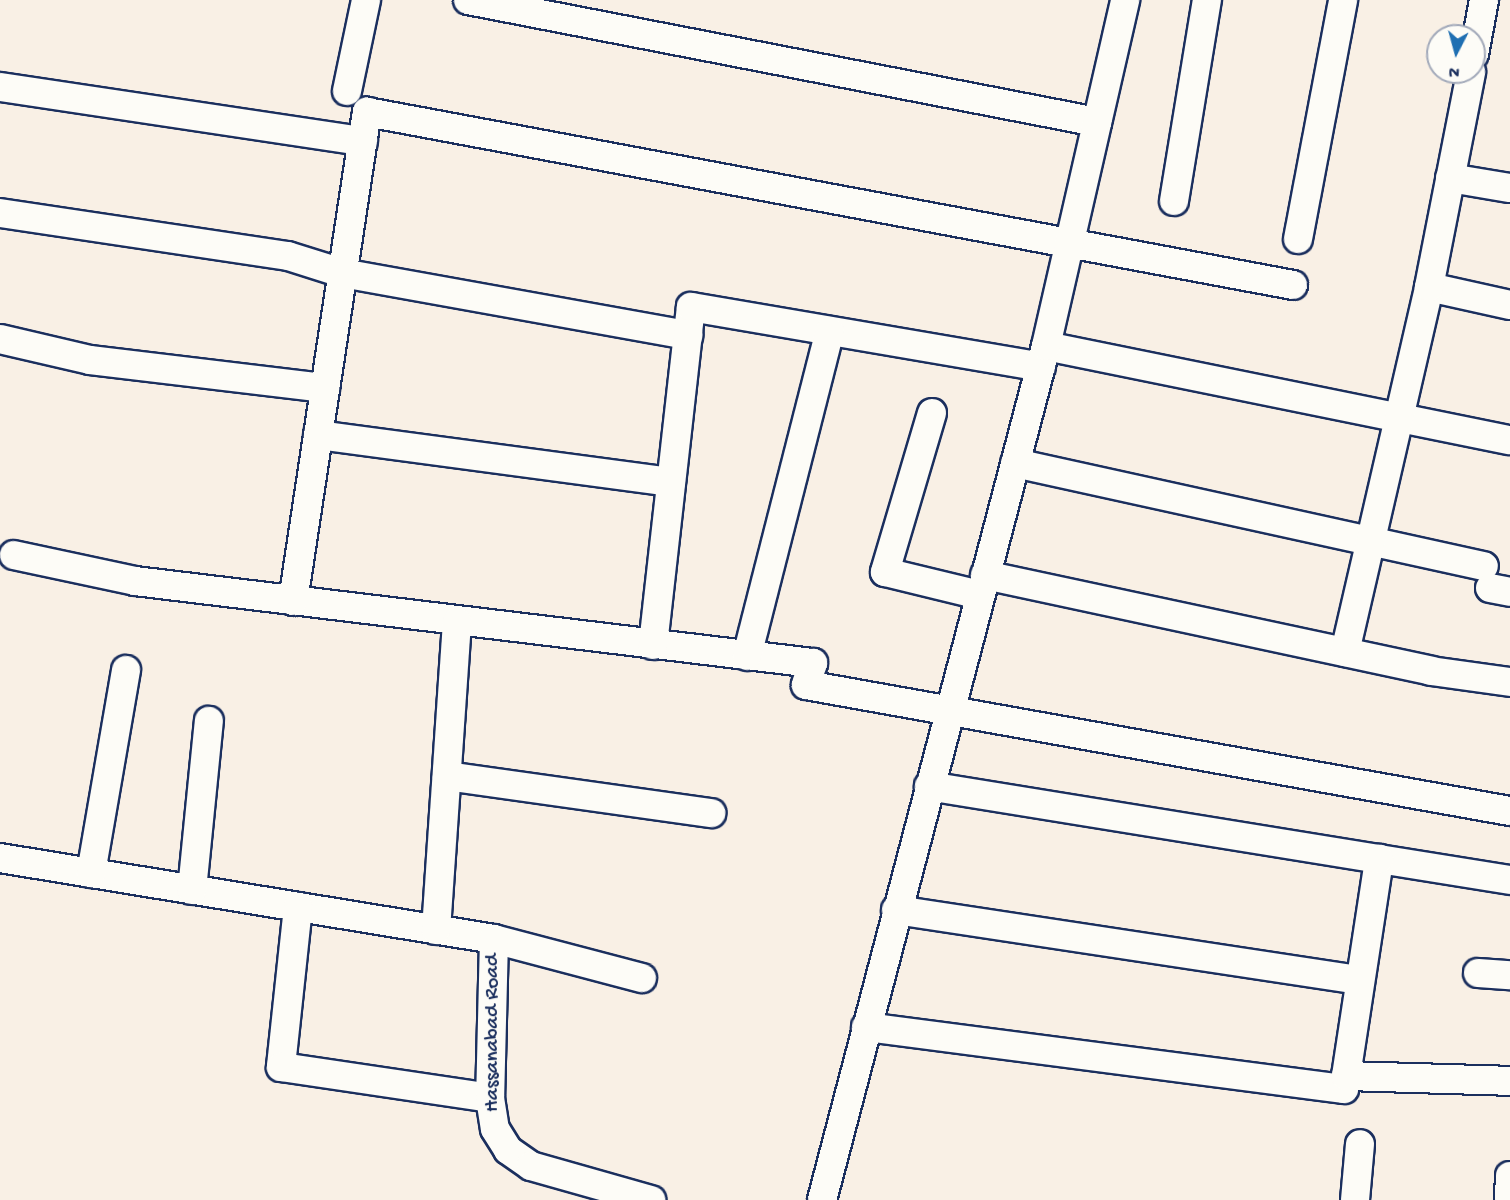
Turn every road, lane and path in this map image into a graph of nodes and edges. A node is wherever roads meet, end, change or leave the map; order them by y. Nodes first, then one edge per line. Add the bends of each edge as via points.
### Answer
1 (366, 0) edge
2 (468, 0) edge
3 (1125, 0) edge
4 (1207, 0) edge
5 (1343, 0) edge
6 (1484, 0) edge
7 (1480, 24) edge
8 (1469, 84) edge
9 (0, 87) edge
10 (347, 91) dead end
11 (1097, 122) junction
12 (363, 141) junction
13 (1450, 178) junction
14 (1510, 188) edge
15 (1174, 201) dead end
16 (0, 213) edge
17 (1298, 238) dead end
18 (1070, 244) junction
19 (342, 273) junction
20 (1293, 285) dead end
21 (1429, 287) junction
22 (1510, 305) edge
23 (830, 331) junction
24 (688, 335) junction
25 (0, 339) edge
26 (1044, 357) junction
27 (325, 388) junction
28 (932, 413) dead end
29 (1401, 416) junction
30 (318, 435) junction
31 (1510, 440) edge
32 (1015, 462) junction
33 (671, 482) junction
34 (1372, 540) junction
35 (14, 555) dead end
36 (1495, 582) edge
37 (982, 585) junction
38 (293, 601) junction
39 (458, 622) junction
40 (653, 645) junction
41 (1345, 652) junction
42 (747, 656) junction
43 (126, 670) dead end
44 (1510, 682) edge
45 (950, 709) junction
46 (209, 721) dead end
47 (447, 776) junction
48 (929, 786) junction
49 (1510, 811) edge
50 (711, 813) dead end
51 (0, 858) edge
52 (1378, 859) junction
53 (91, 873) junction
54 (1510, 880) edge
55 (192, 890) junction
56 (298, 908) junction
57 (896, 909) junction
58 (436, 930) junction
59 (494, 939) junction
60 (1478, 973) dead end
61 (1510, 975) edge
62 (642, 978) dead end
63 (1360, 980) junction
64 (866, 1027) junction
65 (1346, 1076) junction
66 (1510, 1081) edge
67 (490, 1098) junction
68 (1360, 1143) dead end
69 (1510, 1176) edge
70 (582, 1190) edge
71 (651, 1200) edge
72 (822, 1200) edge
73 (1355, 1200) edge
74 (1509, 1200) edge

1 - 10 street
2 - 11 street
3 - 11 street
4 - 15 street
5 - 17 street
6 - 7 street
8 - 13 street
9 - 12 street
11 - 18 street
12 - 18 street via 367,112
12 - 19 street
13 - 14 street
13 - 21 street
16 - 19 street via 288,256
18 - 20 street
18 - 26 street
19 - 24 street
19 - 27 street
21 - 22 street
21 - 29 street
23 - 24 street via 691,307
23 - 26 street
23 - 42 street
24 - 33 street
25 - 27 street via 90,360
26 - 29 street
26 - 32 street
27 - 30 street
28 - 37 street via 885,572
29 - 31 street
29 - 34 street
30 - 33 street
30 - 38 street
32 - 34 street
32 - 37 street
33 - 40 street
34 - 36 street
34 - 41 street
35 - 38 street via 135,581
37 - 41 street
37 - 45 street
38 - 39 street
39 - 40 street
39 - 47 street
40 - 42 street
41 - 44 street
42 - 45 street via 813,663 806,685
43 - 53 street
45 - 48 street
45 - 49 street via 1343,784
46 - 55 street
47 - 50 street
47 - 58 street
48 - 52 street
48 - 57 street
51 - 53 street
52 - 54 street
52 - 63 street
53 - 55 street
55 - 56 street
56 - 58 street
56 - 67 street via 280,1066
57 - 63 street
57 - 64 street
58 - 59 street
59 - 62 street
59 - 67 street, Hassanabad Road
60 - 61 street
63 - 65 street
64 - 65 street via 1344,1089
64 - 72 street
65 - 66 street
67 - 70 street, Hassanabad Road via 495,1129 508,1150 531,1166
68 - 73 street
69 - 74 street
70 - 71 street, Hassanabad Road

